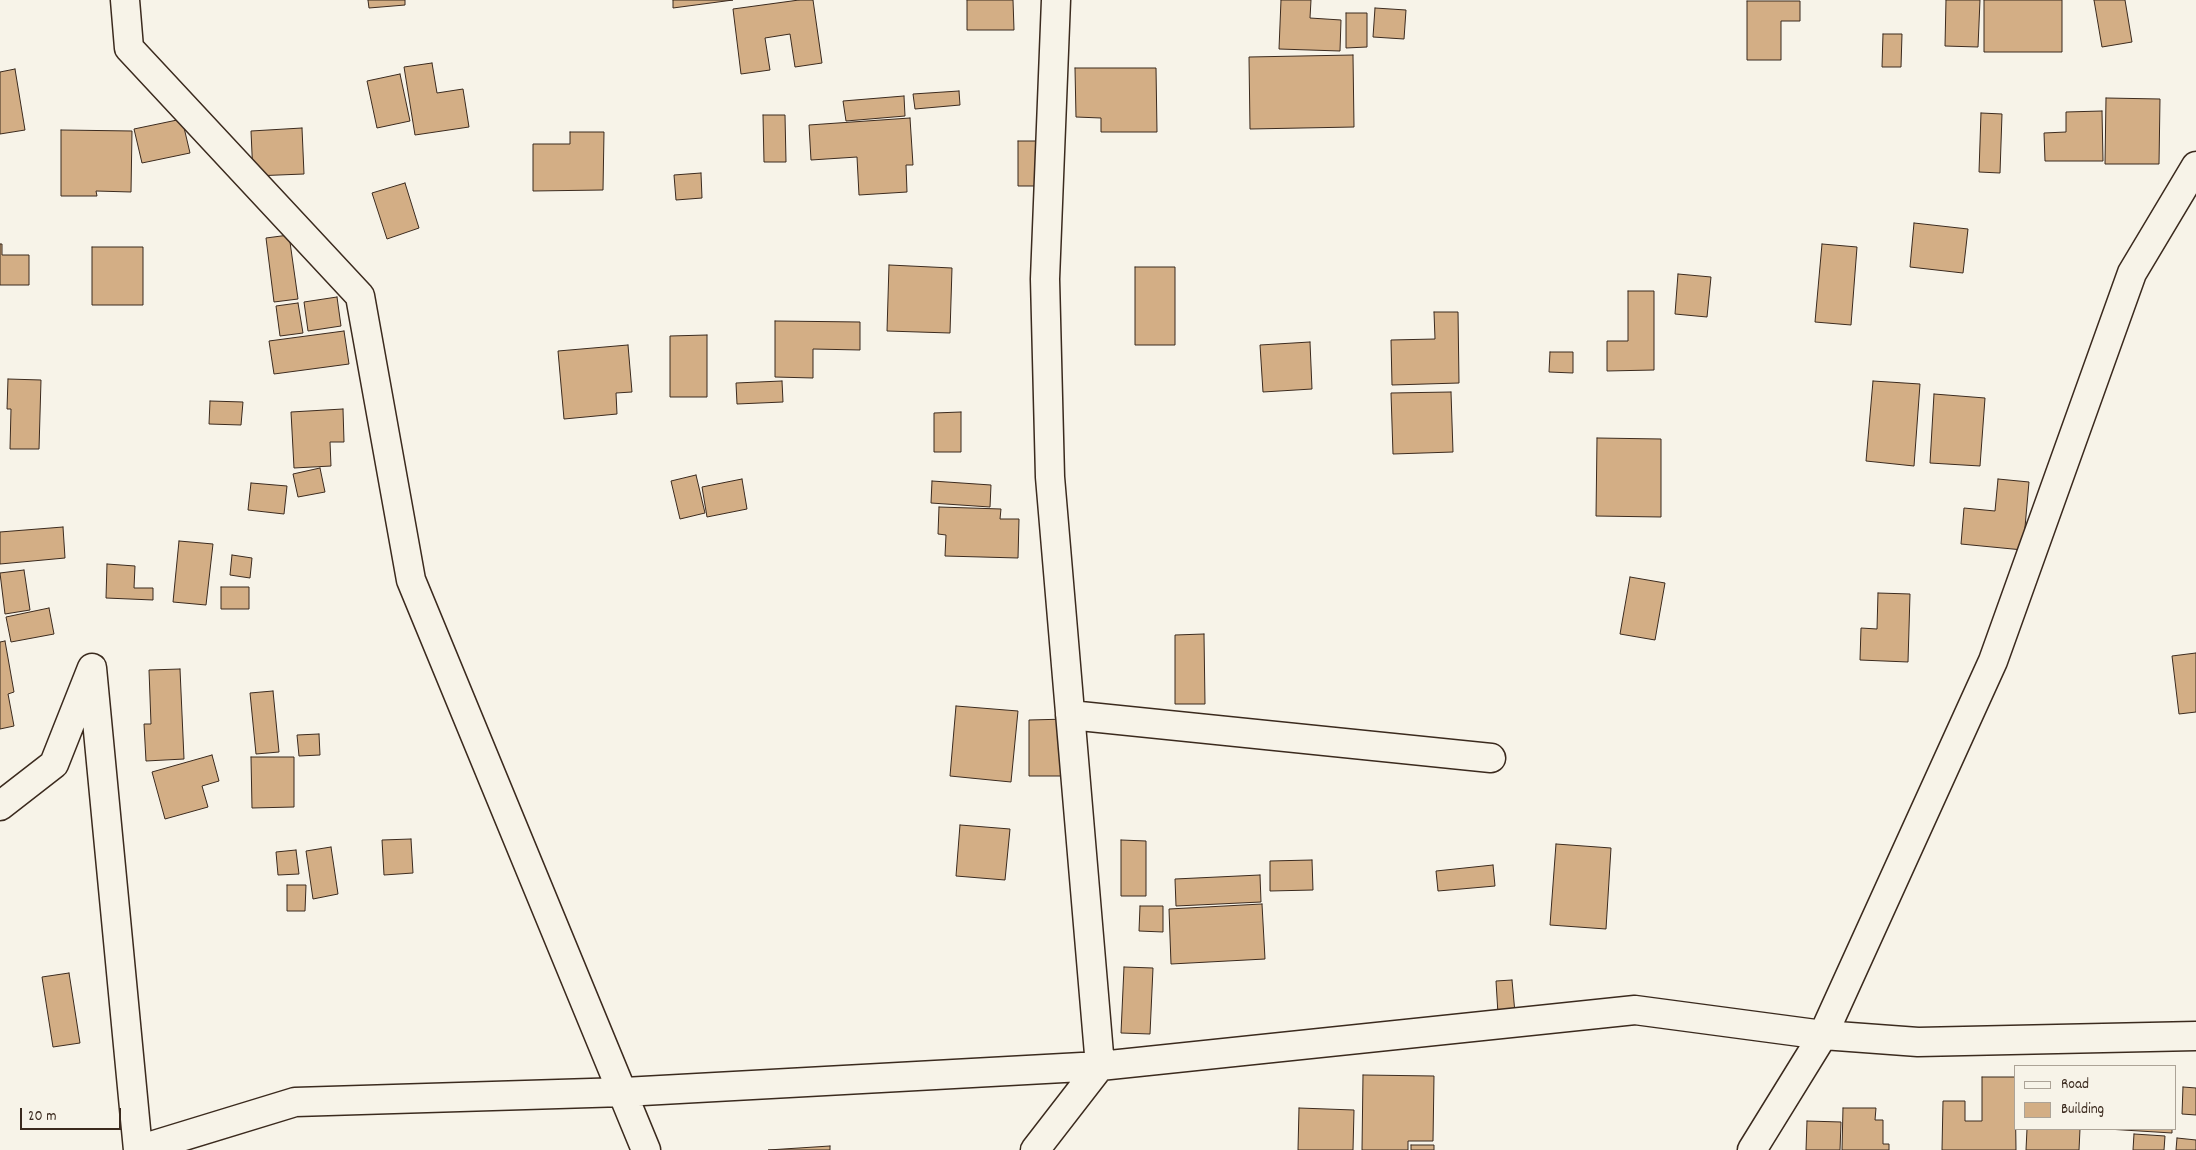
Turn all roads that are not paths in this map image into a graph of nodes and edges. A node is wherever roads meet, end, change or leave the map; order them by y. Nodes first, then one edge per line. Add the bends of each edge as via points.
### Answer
1 (125, 0) edge
2 (1056, 0) edge
3 (2196, 166) edge
4 (1070, 715) junction
5 (1491, 758) dead end
6 (0, 806) edge
7 (1823, 1035) junction
8 (2196, 1036) edge
9 (1100, 1066) junction
10 (624, 1092) junction
11 (138, 1150) edge
12 (646, 1150) edge
13 (1035, 1150) edge
14 (1752, 1150) edge

1 - 10 street via 129,48 360,296 412,580
2 - 4 street via 1045,279 1050,477
3 - 7 street via 2132,273 1993,661
4 - 5 street
4 - 9 street
6 - 11 street via 54,764 92,668
7 - 8 street via 1918,1042
7 - 9 street via 1635,1010
7 - 14 street
9 - 10 street
9 - 13 street
10 - 11 street via 295,1102
10 - 12 street

